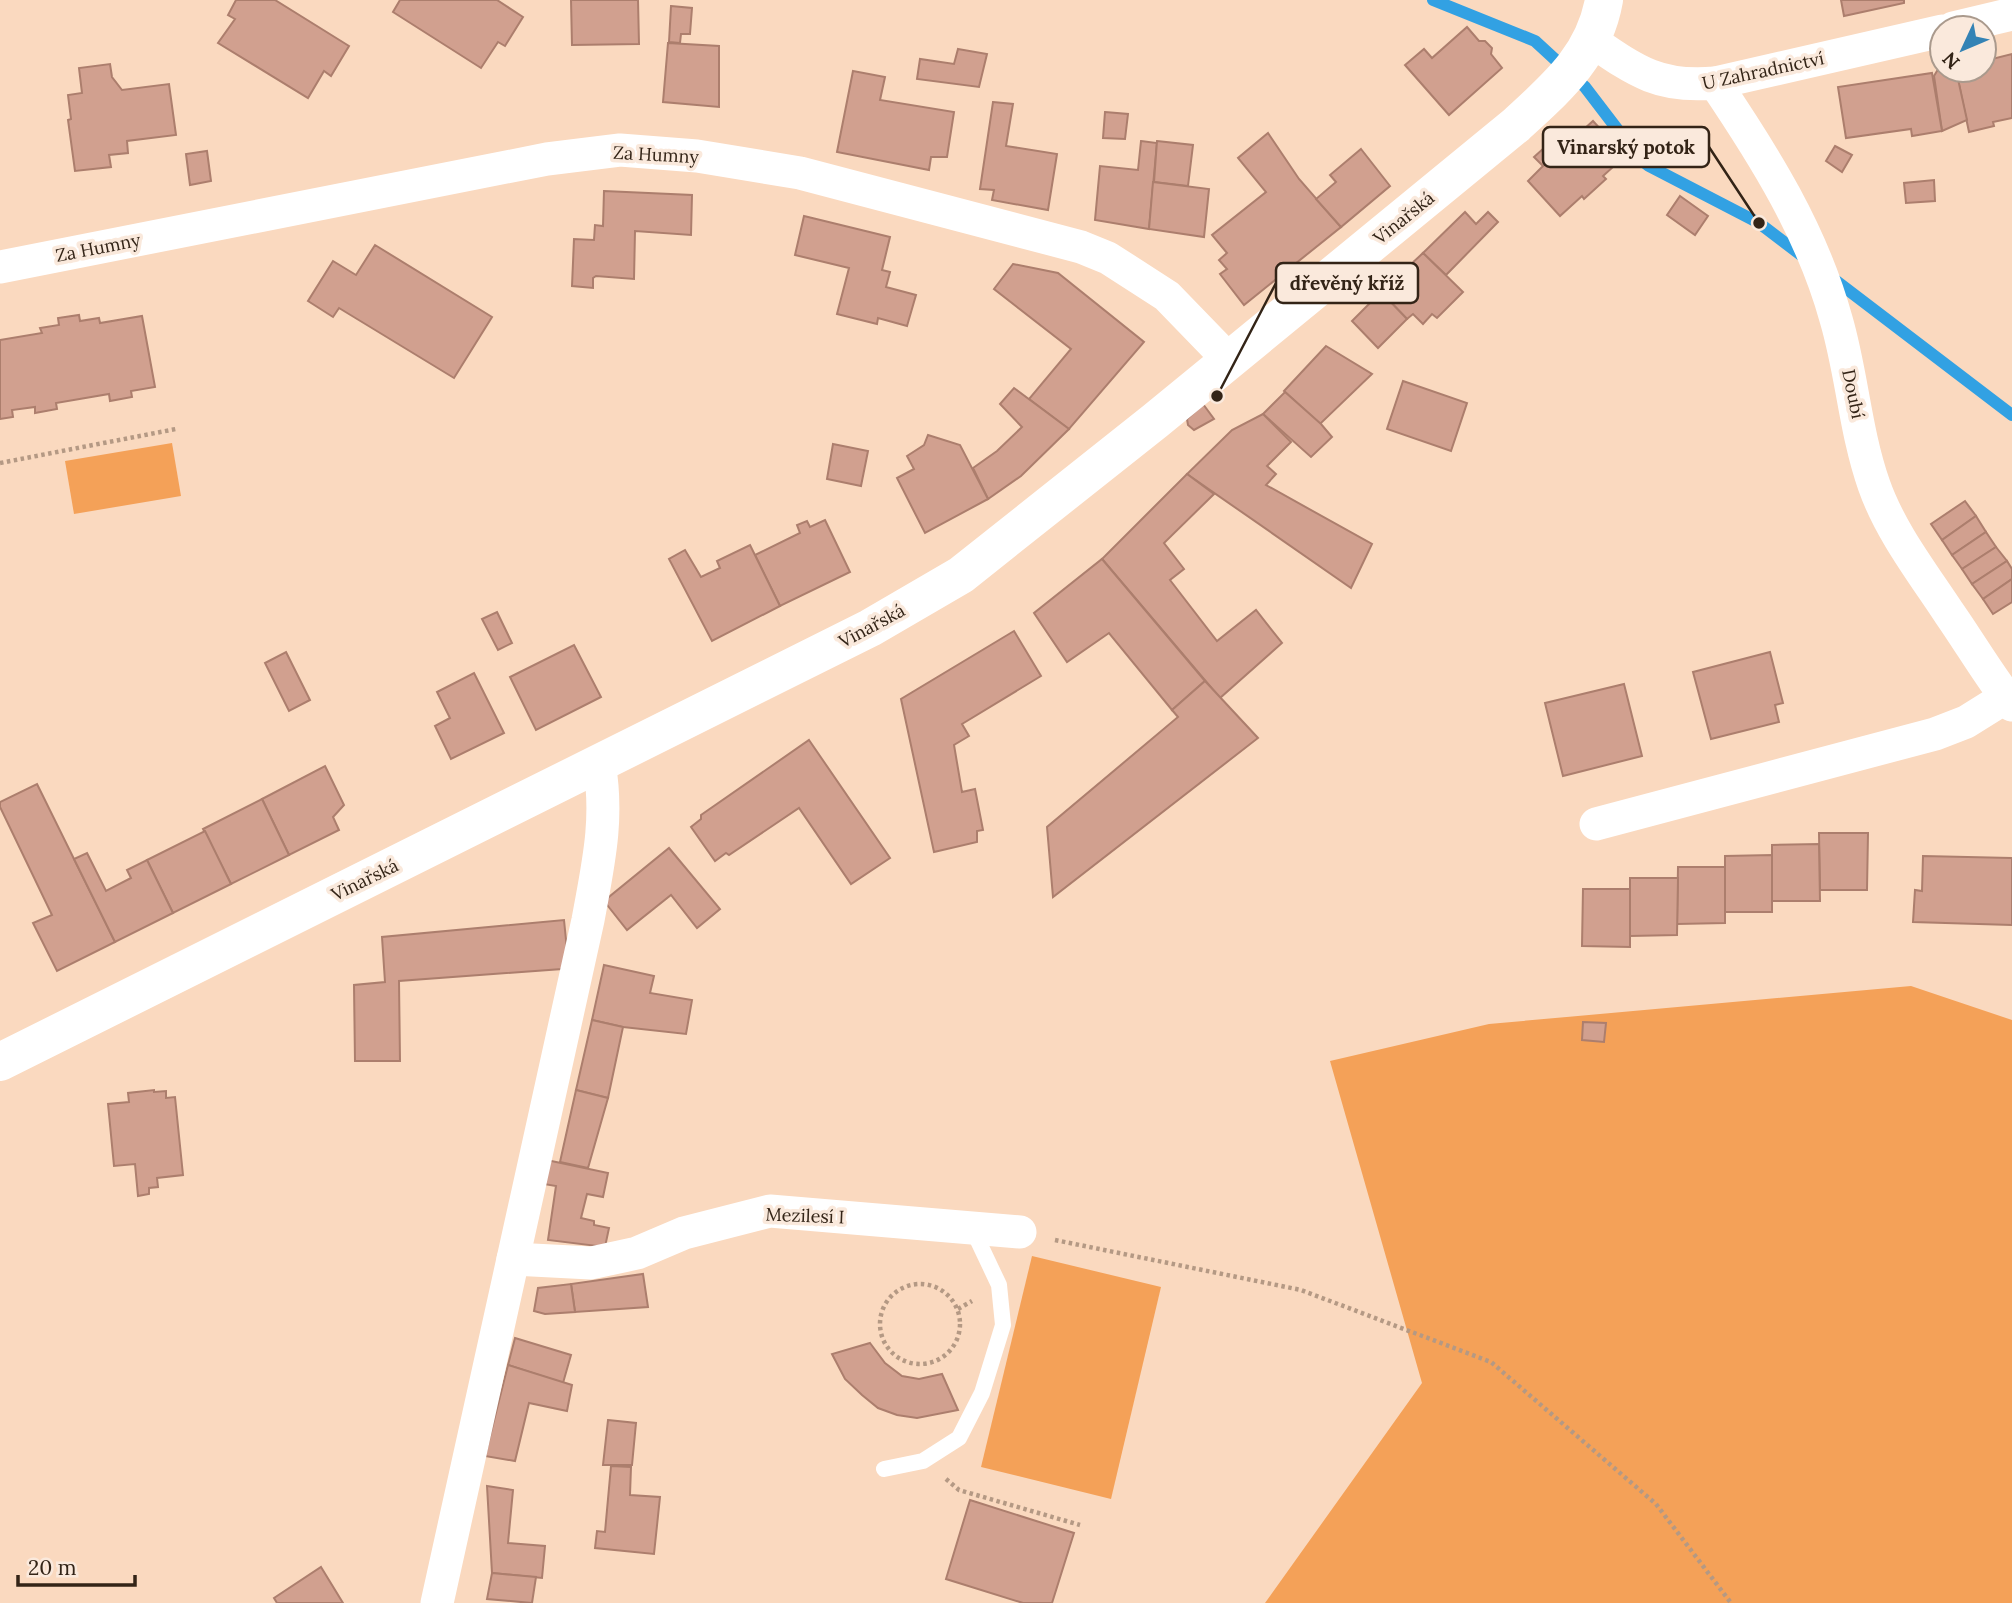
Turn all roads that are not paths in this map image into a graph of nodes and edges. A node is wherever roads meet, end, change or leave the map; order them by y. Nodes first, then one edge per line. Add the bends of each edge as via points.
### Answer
1 (1604, 0) edge
2 (1928, 34) edge
3 (1592, 41) junction
4 (1715, 83) junction
5 (0, 267) edge
6 (1229, 360) junction
7 (2009, 701) edge
8 (599, 763) junction
9 (1596, 824) dead end
10 (0, 1062) edge
11 (972, 1228) junction
12 (1020, 1232) road end
13 (513, 1259) junction
14 (884, 1469) dead end
15 (437, 1603) edge

1 - 3 street, Vinařská
2 - 4 street, U Zahradnictví
3 - 4 street, U Zahradnictví via 1654,78 1684,85
3 - 6 street, Vinařská via 1555,88 1516,125
4 - 7 street, Doubí via 1789,200 1818,266 1836,319 1874,485 1886,513
5 - 6 street, Za Humny via 547,159 620,150 697,156 800,173 1080,247 1108,258 1167,296
6 - 8 street, Vinařská via 961,575 870,628
7 - 9 street, Doubí via 1935,734
8 - 10 street, Vinařská
8 - 13 street via 604,801 601,849
11 - 12 street, Mezilesí I
11 - 13 street, Mezilesí I via 770,1211 591,1263
11 - 14 lane via 999,1285 1003,1325 982,1393 959,1438 923,1461
13 - 15 street

